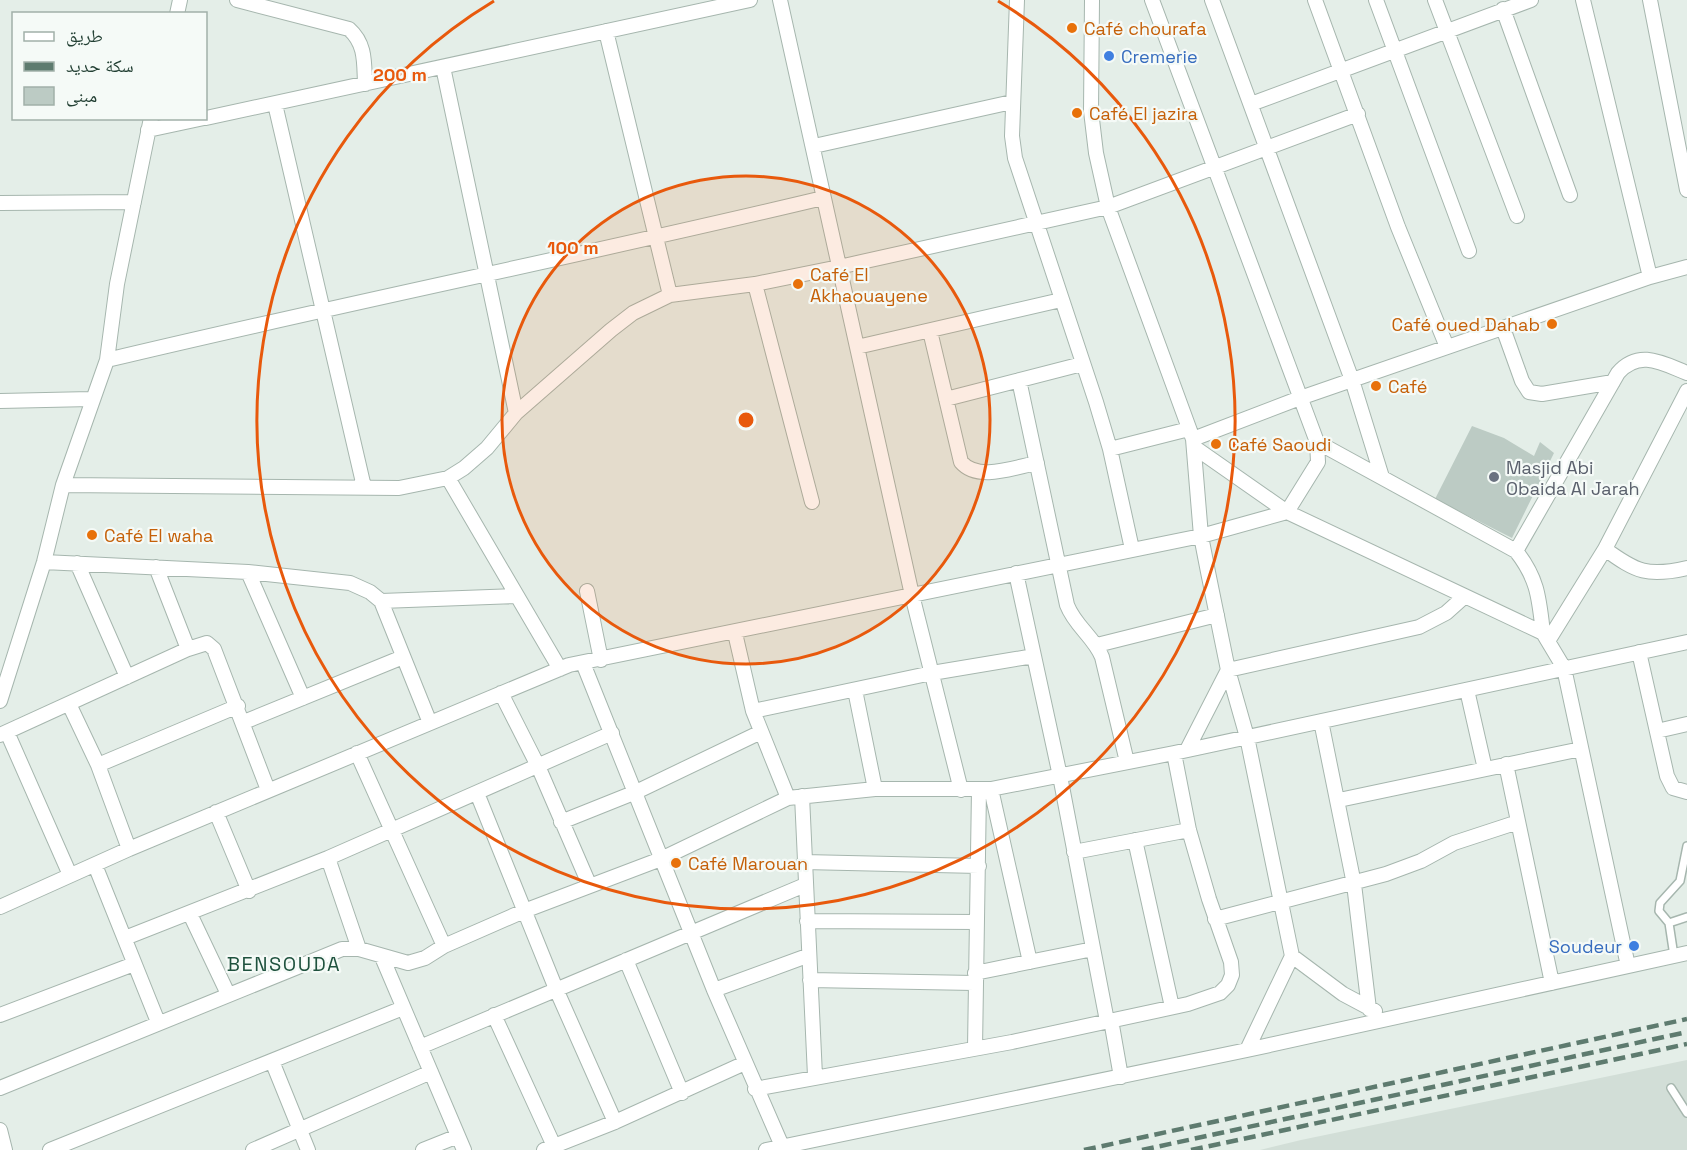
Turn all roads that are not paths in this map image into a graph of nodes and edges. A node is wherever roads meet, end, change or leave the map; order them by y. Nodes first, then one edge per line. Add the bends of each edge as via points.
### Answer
1 (237, 0) edge
2 (750, 0) edge
3 (780, 0) edge
4 (1017, 0) edge
5 (1092, 0) edge
6 (1152, 0) edge
7 (1212, 0) edge
8 (1316, 0) edge
9 (1376, 0) edge
10 (1531, 0) edge
11 (1583, 0) edge
12 (1650, 0) edge
13 (1439, 4) edge
14 (1503, 9) junction
15 (606, 31) junction
16 (1448, 31) junction
17 (1394, 51) junction
18 (443, 67) junction
19 (1342, 70) junction
20 (365, 84) junction
21 (1012, 102) junction
22 (275, 104) junction
23 (1251, 104) junction
24 (1358, 114) junction
25 (207, 118) edge
26 (186, 120) edge
27 (149, 124) edge
28 (814, 146) junction
29 (1265, 147) junction
30 (1213, 166) junction
31 (1687, 190) edge
32 (1570, 195) dead end
33 (823, 198) junction
34 (134, 202) junction
35 (0, 203) edge
36 (1108, 207) junction
37 (1517, 216) dead end
38 (1037, 223) junction
39 (657, 238) junction
40 (1469, 252) dead end
41 (839, 267) junction
42 (1687, 267) edge
43 (486, 273) junction
44 (1650, 277) junction
45 (754, 284) junction
46 (670, 295) junction
47 (1061, 300) junction
48 (323, 308) junction
49 (1503, 328) junction
50 (930, 331) junction
51 (856, 347) junction
52 (1447, 347) junction
53 (107, 360) junction
54 (1082, 364) junction
55 (1687, 373) edge
56 (1019, 380) junction
57 (1352, 380) junction
58 (1613, 382) junction
59 (1687, 391) edge
60 (1300, 398) junction
61 (91, 399) junction
62 (946, 399) junction
63 (0, 401) edge
64 (516, 413) junction
65 (1192, 438) junction
66 (1317, 442) junction
67 (1110, 449) junction
68 (1037, 463) junction
69 (1382, 477) junction
70 (448, 478) junction
71 (63, 485) junction
72 (364, 487) junction
73 (812, 502) dead end
74 (1287, 512) junction
75 (1201, 536) junction
76 (1132, 549) junction
77 (1605, 549) junction
78 (1516, 550) junction
79 (44, 562) junction
80 (77, 563) junction
81 (1058, 564) junction
82 (156, 567) junction
83 (1687, 568) edge
84 (248, 572) junction
85 (1016, 573) junction
86 (586, 591) dead end
87 (912, 595) junction
88 (516, 596) junction
89 (1465, 596) junction
90 (381, 601) junction
91 (1217, 615) junction
92 (735, 633) junction
93 (1545, 637) junction
94 (1687, 642) edge
95 (1097, 645) junction
96 (188, 649) junction
97 (1639, 652) junction
98 (1034, 656) junction
99 (403, 657) junction
100 (602, 660) junction
101 (583, 663) junction
102 (1564, 668) junction
103 (560, 669) junction
104 (1228, 670) junction
105 (932, 673) junction
106 (127, 677) junction
107 (855, 690) junction
108 (1467, 690) junction
109 (501, 693) junction
110 (1, 697) edge
111 (303, 698) junction
112 (69, 704) junction
113 (238, 706) junction
114 (753, 711) junction
115 (1322, 721) junction
116 (244, 722) junction
117 (430, 723) junction
118 (1687, 724) edge
119 (1657, 731) junction
120 (761, 732) junction
121 (4, 733) edge
122 (612, 733) junction
123 (1247, 737) junction
124 (1581, 749) junction
125 (1180, 751) junction
126 (357, 753) junction
127 (1127, 762) junction
128 (98, 765) junction
129 (1506, 765) junction
130 (538, 766) junction
131 (1485, 769) junction
132 (1060, 776) junction
133 (875, 789) junction
134 (985, 789) junction
135 (268, 790) junction
136 (961, 790) junction
137 (636, 792) junction
138 (1687, 792) edge
139 (477, 793) junction
140 (795, 797) junction
141 (1339, 800) junction
142 (216, 812) junction
143 (561, 822) junction
144 (1518, 822) junction
145 (1189, 830) junction
146 (392, 831) junction
147 (1135, 840) junction
148 (1687, 846) edge
149 (129, 849) junction
150 (1074, 852) junction
151 (328, 858) junction
152 (661, 859) junction
153 (804, 862) junction
154 (95, 865) junction
155 (979, 866) junction
156 (70, 875) junction
157 (589, 884) junction
158 (1354, 884) junction
159 (805, 885) junction
160 (249, 891) junction
161 (1281, 903) junction
162 (0, 907) edge
163 (524, 911) junction
164 (190, 914) junction
165 (1687, 917) edge
166 (1215, 919) junction
167 (807, 921) junction
168 (977, 922) junction
169 (1669, 923) junction
170 (691, 931) junction
171 (125, 938) junction
172 (444, 946) junction
173 (359, 949) junction
174 (1093, 949) junction
175 (1681, 955) edge
176 (807, 956) junction
177 (1292, 956) junction
178 (381, 957) junction
179 (626, 960) junction
180 (1030, 962) junction
181 (134, 963) junction
182 (1628, 966) junction
183 (975, 978) junction
184 (810, 980) junction
185 (1552, 983) junction
186 (556, 989) junction
187 (714, 990) junction
188 (228, 994) junction
189 (1172, 1007) junction
190 (403, 1008) junction
191 (1369, 1009) junction
192 (0, 1014) edge
193 (494, 1015) junction
194 (1390, 1018) junction
195 (1109, 1021) junction
196 (158, 1022) junction
197 (420, 1047) junction
198 (975, 1048) junction
199 (1247, 1050) junction
200 (272, 1061) junction
201 (745, 1063) junction
202 (431, 1072) junction
203 (815, 1076) junction
204 (1121, 1077) junction
205 (0, 1088) edge
206 (1671, 1088) dead end
207 (755, 1089) junction
208 (682, 1093) junction
209 (1687, 1113) edge
210 (615, 1122) junction
211 (0, 1130) edge
212 (300, 1131) junction
213 (458, 1136) junction
214 (79, 1145) edge
215 (782, 1146) junction
216 (549, 1148) edge
217 (5, 1150) edge
218 (50, 1150) edge
219 (253, 1150) edge
220 (308, 1150) edge
221 (423, 1150) edge
222 (464, 1150) edge
223 (766, 1150) edge

1 - 20 street via 349,29 363,50
2 - 15 street
3 - 28 street
4 - 21 street
5 - 36 street via 1092,131
6 - 30 street
7 - 23 street
8 - 19 street
9 - 17 street
10 - 14 street
11 - 44 street
12 - 31 street
13 - 16 street
14 - 16 street
14 - 32 street
15 - 18 street
15 - 39 street
16 - 17 street
16 - 37 street
17 - 19 street
17 - 40 street
18 - 20 street
18 - 43 street
19 - 23 street
19 - 24 street
20 - 22 street
21 - 28 street
21 - 38 street via 1015,158
22 - 25 street
22 - 48 street
23 - 29 street
24 - 29 street
24 - 52 street
26 - 27 street
27 - 34 street
28 - 33 street
29 - 30 street
29 - 57 street
30 - 36 street
30 - 60 street
33 - 39 street
33 - 41 street
34 - 35 street
34 - 53 street
36 - 38 street
36 - 65 street
38 - 41 street
38 - 47 street
39 - 43 street
39 - 46 street
41 - 45 street
41 - 51 street
42 - 44 street
43 - 48 street
43 - 64 street
44 - 49 street
45 - 46 street
45 - 73 street
46 - 64 street via 633,313
47 - 50 street
47 - 54 street
48 - 53 street
48 - 72 street
49 - 52 street
49 - 58 street via 1529,392 1552,393
50 - 51 street
50 - 62 street
51 - 87 street
52 - 57 street
53 - 61 street
54 - 56 street
54 - 67 street
55 - 58 street via 1657,361 1637,360 1626,364
56 - 62 street
56 - 68 street
57 - 60 street
57 - 69 street
58 - 78 street
59 - 77 street
60 - 65 street
60 - 66 street
61 - 63 street
61 - 71 street
62 - 68 street via 965,468 979,472
64 - 70 street via 487,448
65 - 67 street
65 - 74 street
65 - 75 street
66 - 69 street
66 - 74 street via 1318,462
67 - 76 street
68 - 81 street
69 - 78 street
70 - 72 street via 399,488
70 - 88 street
71 - 72 street
71 - 79 street
74 - 75 street
74 - 89 street
75 - 76 street
75 - 91 street
76 - 81 street
77 - 83 street via 1641,572
77 - 93 street
78 - 93 street via 1530,568 1537,586
79 - 80 street
79 - 110 street
80 - 82 street
80 - 106 street
81 - 85 street
81 - 95 street via 1071,617
82 - 84 street
82 - 96 street
84 - 90 street via 350,583
84 - 111 street
85 - 87 street
85 - 98 street
86 - 100 street
87 - 92 street
87 - 105 street
88 - 90 street
88 - 103 street
89 - 93 street
89 - 104 street via 1446,613 1419,627
90 - 99 street
91 - 95 street
91 - 104 street
92 - 100 street
92 - 114 street
93 - 102 street
94 - 97 street
95 - 127 street
96 - 106 street
96 - 113 street via 207,643 214,649
97 - 102 street
97 - 119 street
98 - 105 street
98 - 132 street
99 - 111 street
99 - 117 street
100 - 101 street
101 - 103 street
101 - 122 street
102 - 108 street
102 - 124 street
103 - 109 street
104 - 123 street
104 - 125 street
105 - 107 street
105 - 136 street
106 - 112 street
107 - 114 street
107 - 133 street
108 - 115 street
108 - 131 street
109 - 117 street
109 - 130 street
111 - 116 street
112 - 121 street
112 - 128 street
113 - 116 street
113 - 128 street
114 - 120 street
115 - 123 street
115 - 141 street
116 - 135 street
117 - 126 street
118 - 119 street
119 - 138 street via 1669,783
120 - 137 street
120 - 140 street
121 - 156 street
122 - 130 street
122 - 137 street
123 - 125 street
123 - 161 street
124 - 129 street
124 - 182 street
125 - 127 street
125 - 145 street
126 - 135 street
126 - 146 street
127 - 132 street
128 - 149 street
129 - 131 street
129 - 144 street
130 - 139 street
130 - 143 street
131 - 141 street
132 - 134 street
132 - 150 street
133 - 136 street
133 - 140 street
134 - 136 street
134 - 155 street
134 - 180 street
135 - 142 street
137 - 143 street
137 - 152 street
139 - 146 street
139 - 163 street
140 - 152 street
140 - 153 street
141 - 158 street
142 - 149 street
142 - 160 street
143 - 157 street
144 - 158 street
144 - 185 street
145 - 147 street
145 - 166 street
146 - 151 street
146 - 172 street
147 - 150 street
147 - 189 street
148 - 169 lane via 1680,881 1660,903 1659,911
149 - 154 street
150 - 174 street
151 - 160 street
151 - 173 street
152 - 157 street
152 - 170 street
153 - 155 street
153 - 159 street
154 - 156 street
154 - 171 street
155 - 168 street
156 - 162 street
157 - 163 street
158 - 161 street
158 - 191 street
159 - 167 street
159 - 170 street
160 - 164 street
161 - 166 street
161 - 177 street
163 - 172 street
163 - 186 street
164 - 171 street
164 - 188 street
165 - 169 lane
166 - 189 street via 1231,962 1228,985 1220,993
167 - 168 street
167 - 176 street
168 - 183 street
169 - 175 lane
170 - 179 street
170 - 187 street
171 - 181 street
172 - 178 street via 408,963
173 - 178 street
173 - 188 street via 342,949
174 - 180 street
174 - 195 street
175 - 182 street
176 - 184 street
176 - 187 street
177 - 191 street
177 - 199 street
178 - 190 street
179 - 186 street
179 - 208 street
180 - 183 street
181 - 192 street
181 - 196 street
182 - 185 street
183 - 184 street
183 - 198 street
184 - 203 street
185 - 194 street
186 - 193 street
186 - 210 street
187 - 201 street
188 - 196 street
189 - 195 street
190 - 197 street
190 - 200 street
191 - 194 street
193 - 197 street
193 - 216 street
194 - 199 street
195 - 198 street
195 - 204 street
196 - 205 street
197 - 202 street
198 - 203 street
199 - 204 street
200 - 212 street
200 - 214 street
201 - 207 street
201 - 208 street
202 - 212 street
202 - 213 street
203 - 207 street
204 - 215 street
206 - 209 lane
207 - 215 street
208 - 210 street
210 - 216 street
211 - 217 street
212 - 219 street
212 - 220 street
213 - 221 street
213 - 222 street
214 - 218 street
215 - 223 street

